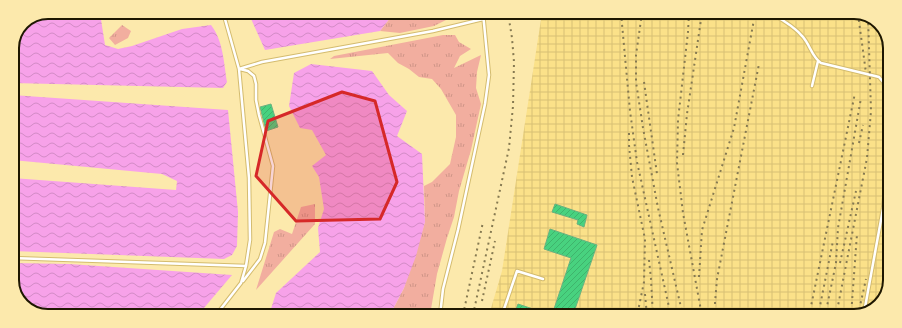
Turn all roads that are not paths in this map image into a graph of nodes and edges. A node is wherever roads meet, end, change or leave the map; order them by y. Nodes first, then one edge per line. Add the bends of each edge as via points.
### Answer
1 (225, 19) edge
2 (780, 19) edge
3 (483, 20) joint
4 (818, 61) junction
5 (239, 69) junction
6 (883, 82) edge
7 (812, 86) dead end
8 (883, 209) edge
9 (19, 258) edge
10 (246, 266) junction
11 (543, 279) dead end
12 (241, 283) junction
13 (865, 307) edge
14 (221, 309) edge
15 (441, 309) edge
16 (504, 309) edge

1 - 5 lane
2 - 4 lane via 804,37
3 - 5 lane via 262,62
3 - 15 lane via 489,75 485,104
4 - 6 lane via 879,77
4 - 7 lane
5 - 10 lane via 250,178 250,240
5 - 12 lane via 254,76 259,115 273,166 260,259
8 - 13 lane
9 - 10 lane
10 - 12 lane
11 - 16 lane via 517,271
12 - 14 lane

